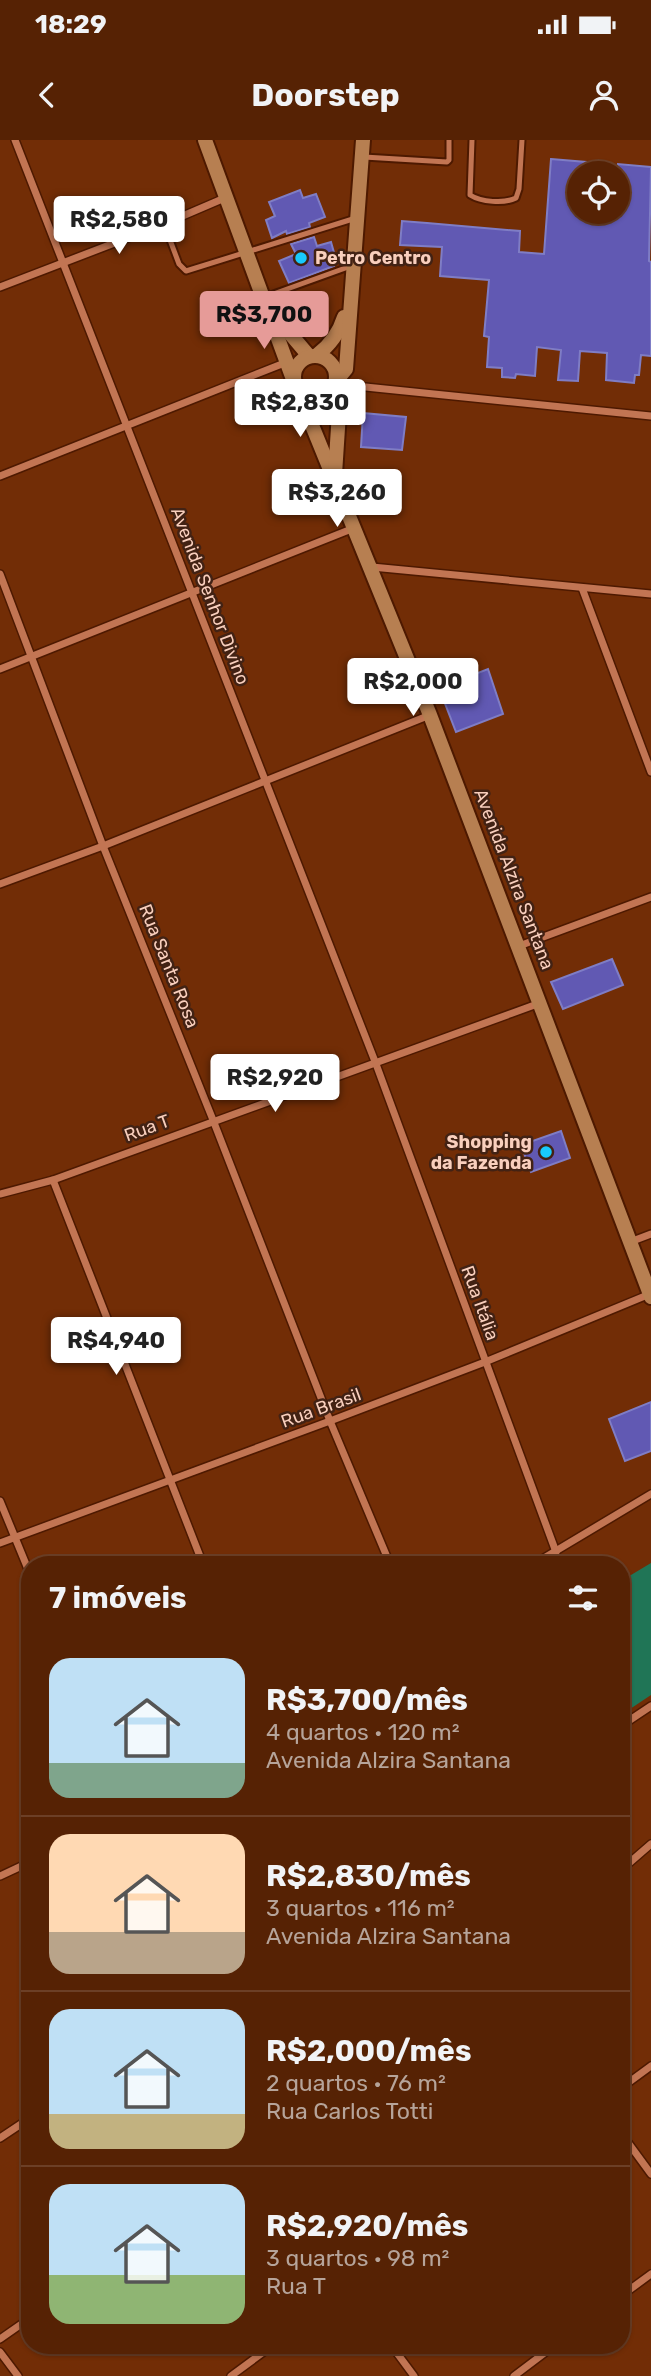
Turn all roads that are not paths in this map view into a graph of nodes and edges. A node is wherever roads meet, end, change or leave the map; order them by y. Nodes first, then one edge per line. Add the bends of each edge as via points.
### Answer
1 (15, 140) edge
2 (205, 140) edge
3 (362, 140) edge
4 (449, 140) edge
5 (472, 140) edge
6 (522, 140) edge
7 (361, 157) junction
8 (227, 197) junction
9 (356, 218) junction
10 (163, 224) junction
11 (248, 253) junction
12 (63, 263) junction
13 (353, 265) junction
14 (0, 287) edge
15 (350, 299) junction
16 (267, 302) junction
17 (313, 356) junction
18 (287, 362) junction
19 (295, 384) junction
20 (336, 384) junction
21 (651, 416) edge
22 (127, 427) junction
23 (0, 476) edge
24 (335, 478) junction
25 (355, 527) junction
26 (372, 567) junction
27 (0, 573) edge
28 (582, 588) junction
29 (193, 593) junction
30 (651, 594) edge
31 (32, 657) junction
32 (0, 669) edge
33 (430, 715) junction
34 (651, 772) edge
35 (264, 781) junction
36 (103, 846) junction
37 (0, 884) edge
38 (651, 897) edge
39 (519, 946) junction
40 (541, 1003) junction
41 (376, 1064) junction
42 (214, 1120) junction
43 (53, 1180) junction
44 (0, 1194) edge
45 (651, 1234) edge
46 (630, 1242) junction
47 (650, 1295) edge
48 (485, 1362) junction
49 (330, 1422) junction
50 (172, 1479) junction
51 (651, 1494) edge
52 (0, 1501) edge
53 (15, 1537) junction
54 (0, 1543) edge
55 (556, 1552) junction
56 (23, 1556) edge
57 (201, 1556) edge
58 (387, 1556) edge
59 (549, 1556) edge
60 (651, 1706) edge
61 (630, 1720) edge
62 (651, 1844) edge
63 (630, 1862) edge
64 (21, 1866) edge
65 (0, 1876) edge
66 (651, 2066) edge
67 (630, 2081) edge
68 (21, 2124) edge
69 (0, 2138) edge
70 (630, 2145) edge
71 (651, 2174) edge
72 (651, 2274) edge
73 (630, 2289) edge
74 (21, 2324) edge
75 (0, 2339) edge
76 (0, 2352) edge
77 (261, 2354) edge
78 (398, 2354) edge
79 (543, 2354) edge
80 (18, 2376) edge
81 (231, 2376) edge
82 (414, 2376) edge
83 (514, 2376) edge

1 - 12 street, Avenida Senhor Divino
2 - 8 main road, Avenida Alzira Santana
3 - 7 main road
4 - 7 lane via 447,162
5 - 6 lane via 471,195 509,201 519,189
7 - 9 main road
8 - 10 street
8 - 11 main road, Avenida Alzira Santana
9 - 11 lane
9 - 13 main road
10 - 11 lane via 186,271
10 - 12 street
11 - 16 main road, Avenida Alzira Santana
12 - 14 street
12 - 22 street, Avenida Senhor Divino
13 - 15 main road
13 - 16 lane
15 - 17 main road via 340,329 327,348
15 - 20 main road via 346,369
16 - 17 main road, Avenida Alzira Santana
16 - 18 main road, Avenida Alzira Santana
17 - 19 main road via 296,368
17 - 20 main road via 332,365
18 - 19 main road, Avenida Alzira Santana
18 - 22 street
19 - 20 main road via 307,397 318,398
19 - 24 main road, Avenida Alzira Santana
20 - 21 street
20 - 24 main road, Avenida Alzira Santana via 340,397
22 - 23 street
22 - 29 street, Avenida Senhor Divino
24 - 25 main road, Avenida Alzira Santana
25 - 26 main road, Avenida Alzira Santana
25 - 29 street
26 - 28 street
26 - 33 main road, Avenida Alzira Santana
27 - 31 street, Rua Santa Rosa
28 - 30 street
28 - 34 street
29 - 31 street
29 - 35 street, Avenida Senhor Divino
31 - 32 street
31 - 36 street, Rua Santa Rosa
33 - 35 street
33 - 39 main road, Avenida Alzira Santana
35 - 36 street
35 - 41 street, Avenida Senhor Divino
36 - 37 street
36 - 42 street, Rua Santa Rosa
38 - 39 street
39 - 40 main road, Avenida Alzira Santana
40 - 41 street, Rua T
40 - 46 main road, Avenida Alzira Santana
41 - 42 street, Rua T
41 - 48 street, Rua Itália
42 - 43 street, Rua T
42 - 49 street, Rua Santa Rosa
43 - 44 street, Rua T
43 - 50 street
45 - 46 street
46 - 47 main road, Avenida Alzira Santana
47 - 48 street, Rua Brasil
48 - 49 street, Rua Brasil
48 - 55 street, Rua Itália
49 - 50 street, Rua Brasil
49 - 58 street, Rua Santa Rosa
50 - 53 street, Rua Brasil
50 - 57 street
51 - 55 street
52 - 53 street
53 - 54 street, Rua Brasil
53 - 56 street
55 - 59 street
60 - 61 street
62 - 63 street
64 - 65 street
66 - 67 street
68 - 69 street
70 - 71 street
72 - 73 street
74 - 75 street
76 - 80 street
77 - 81 street
78 - 82 street
79 - 83 street

